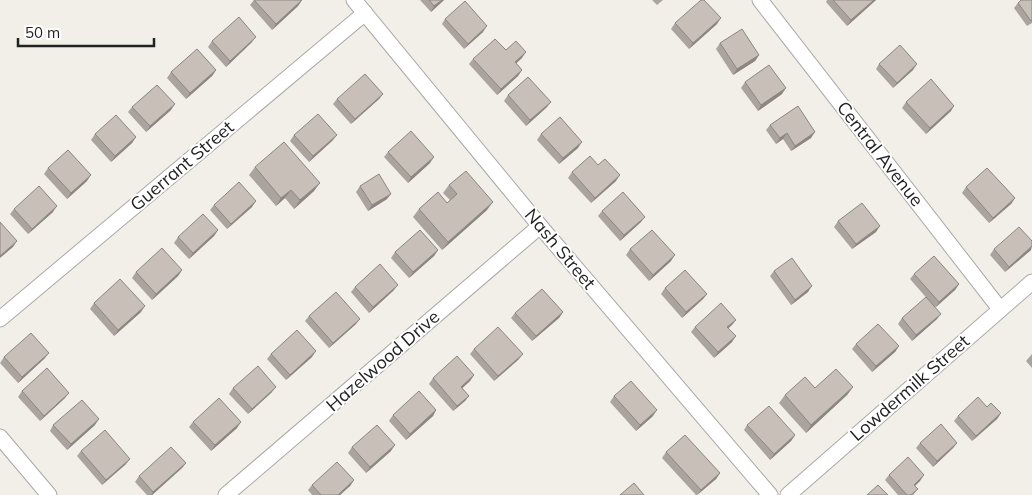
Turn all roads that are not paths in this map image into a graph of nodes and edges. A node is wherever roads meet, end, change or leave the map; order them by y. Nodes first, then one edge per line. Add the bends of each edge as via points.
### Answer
1 (354, 0) edge
2 (760, 0) edge
3 (364, 13) junction
4 (540, 226) junction
5 (1032, 282) edge
6 (1000, 309) junction
7 (0, 319) edge
8 (0, 437) edge
9 (48, 495) edge
10 (226, 495) edge
11 (770, 495) edge
12 (788, 495) edge

1 - 3 street, Nash Street
2 - 6 street, Central Avenue
3 - 4 street, Nash Street
3 - 7 street, Guerrant Street
4 - 10 street, Hazelwood Drive
4 - 11 street, Nash Street
5 - 6 street, Lowdermilk Street
6 - 12 street, Lowdermilk Street
8 - 9 street

